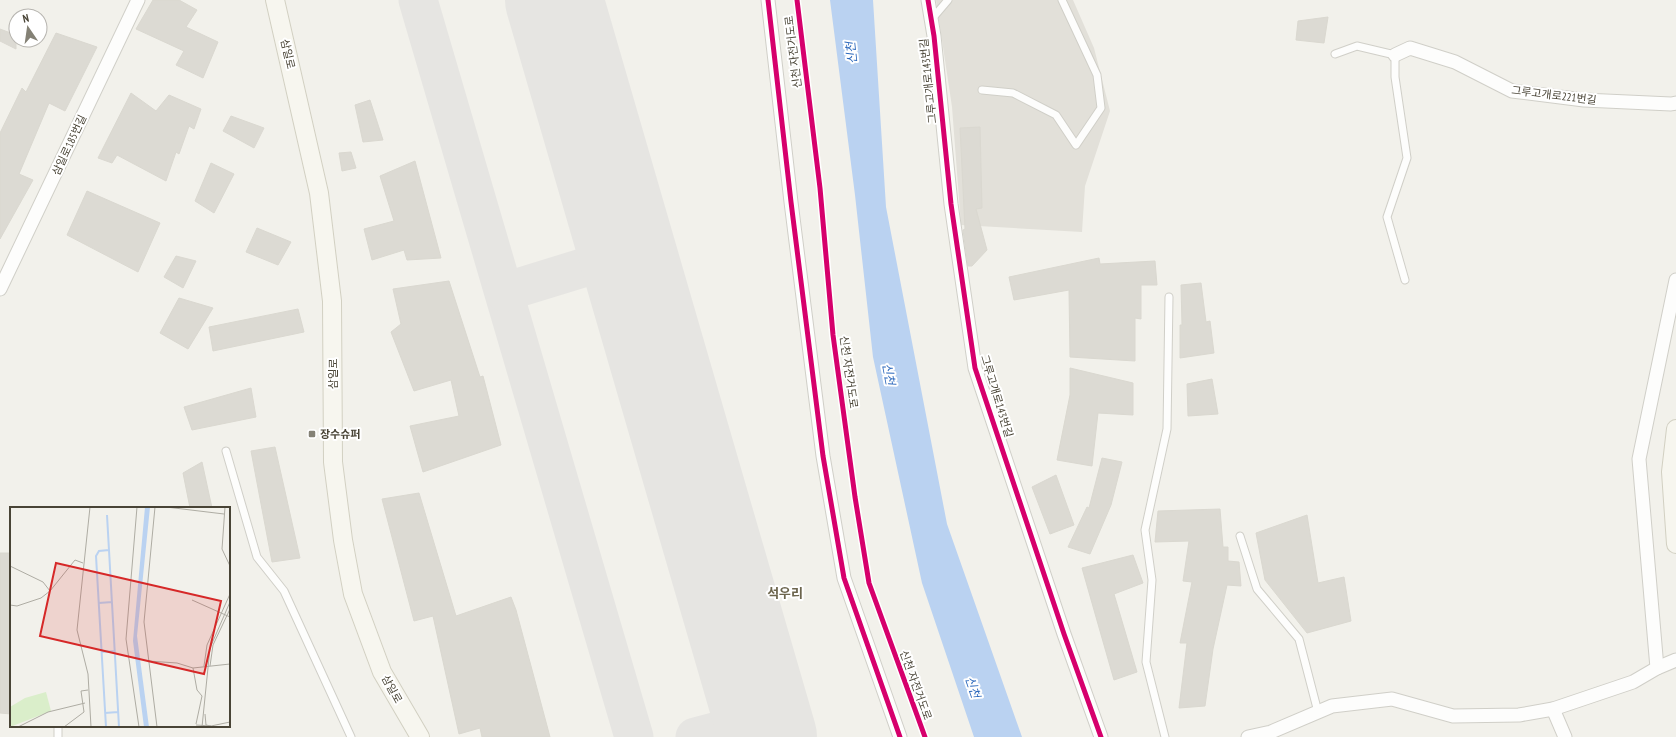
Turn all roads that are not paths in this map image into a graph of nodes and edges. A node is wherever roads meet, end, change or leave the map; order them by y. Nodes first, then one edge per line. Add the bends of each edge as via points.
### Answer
1 (138, 0) edge
2 (275, 0) edge
3 (768, 0) edge
4 (928, 0) edge
5 (948, 0) edge
6 (1062, 0) edge
7 (931, 20) junction
8 (1335, 54) dead end
9 (1395, 55) junction
10 (982, 90) dead end
11 (1676, 102) edge
12 (1405, 280) dead end
13 (1676, 280) edge
14 (1, 286) edge
15 (1168, 297) dead end
16 (1676, 429) edge
17 (226, 451) dead end
18 (1240, 536) dead end
19 (1676, 544) edge
20 (1676, 660) edge
21 (1657, 668) junction
22 (1553, 709) junction
23 (1318, 712) junction
24 (351, 737) edge
25 (420, 737) edge
26 (900, 737) edge
27 (1101, 737) edge
28 (1165, 737) edge
29 (1248, 737) edge
30 (1565, 737) edge

1 - 14 street, 삼일로185번길
2 - 25 main road, 삼일로 via 318,193 332,301 333,462 353,594 382,672
3 - 26 street via 823,456 844,578
4 - 7 street, 그루고개로143번길
5 - 7 lane
6 - 10 lane via 1098,75 1101,108 1076,145 1056,115 1012,93
7 - 27 street, 그루고개로143번길 via 951,204 975,368
8 - 9 lane via 1357,46
9 - 11 street, 그루고개로221번길 via 1410,48 1455,62 1512,91 1584,100 1671,104
9 - 12 lane via 1407,158 1387,217
13 - 21 street via 1639,459
15 - 28 lane via 1167,429 1145,530 1152,580 1146,662
16 - 19 main road via 1671,472
17 - 24 lane via 257,557 284,591
18 - 23 lane via 1257,588 1299,638
20 - 21 street
21 - 22 street via 1633,682
22 - 23 street via 1519,715 1453,716 1392,699 1332,706
22 - 30 street
23 - 29 street via 1271,732

